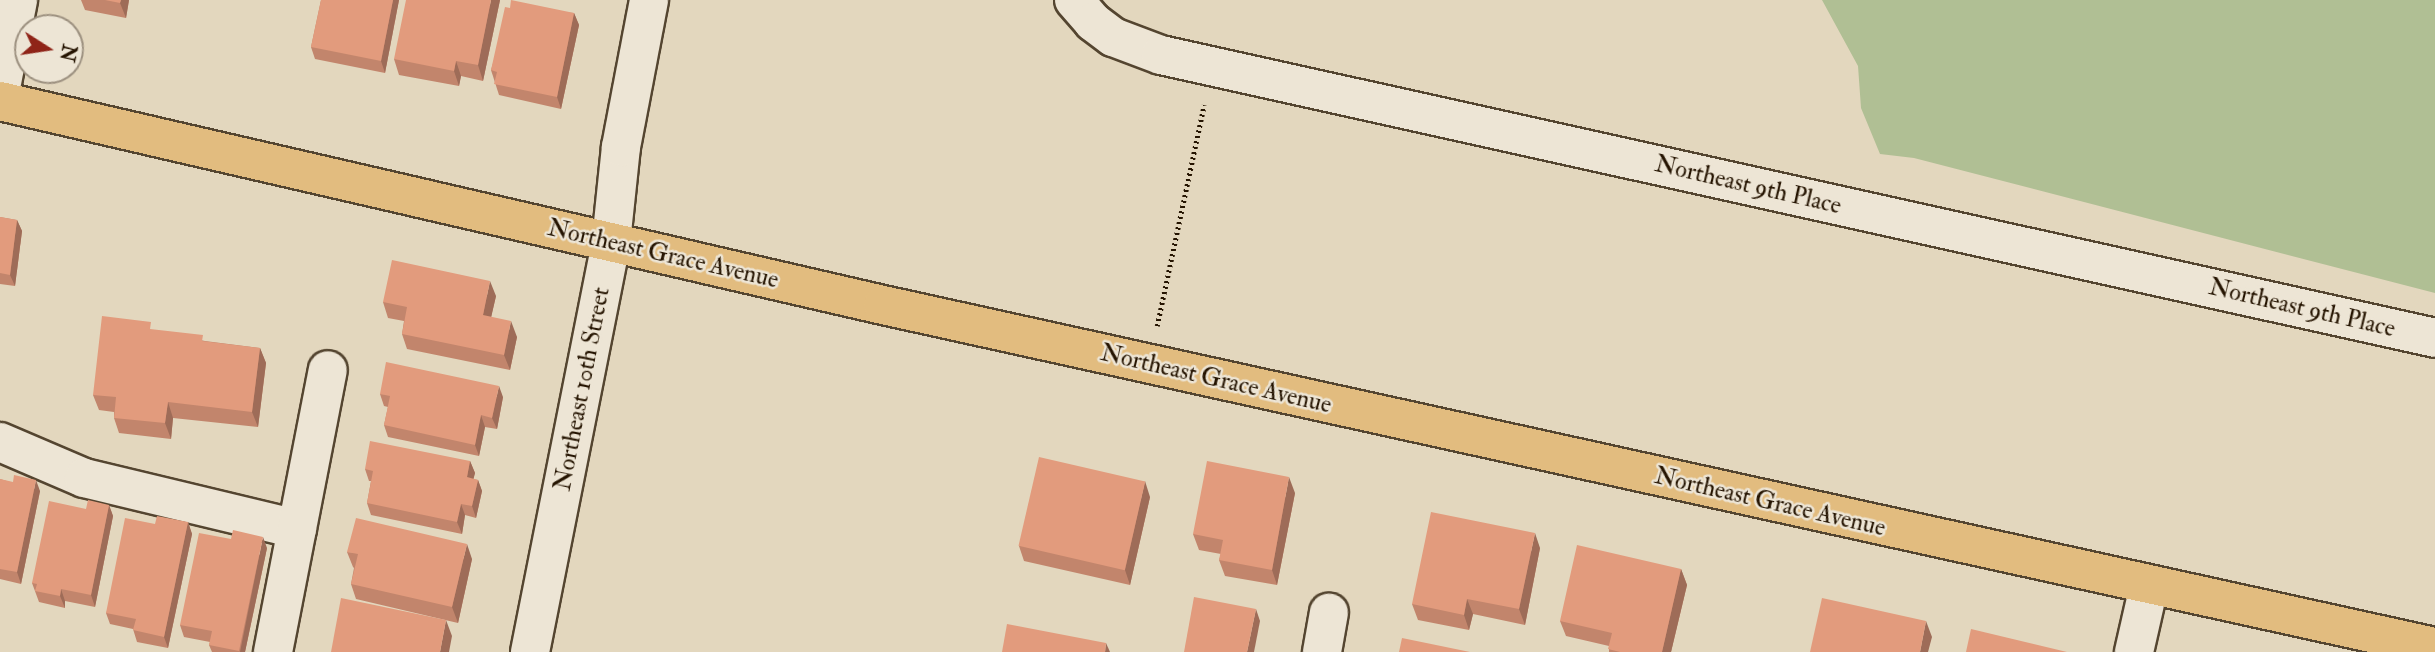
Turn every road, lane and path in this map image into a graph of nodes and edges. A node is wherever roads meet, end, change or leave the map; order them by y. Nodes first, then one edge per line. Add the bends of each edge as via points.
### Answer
1 (18, 0) edge
2 (649, 0) edge
3 (1075, 1) edge
4 (1212, 66) junction
5 (0, 93) edge
6 (0, 101) edge
7 (611, 242) junction
8 (2435, 338) edge
9 (1149, 364) junction
10 (328, 370) dead end
11 (0, 442) edge
12 (297, 529) junction
13 (2149, 586) junction
14 (1329, 613) dead end
15 (2435, 647) edge
16 (273, 652) edge
17 (530, 652) edge
18 (1322, 652) edge
19 (2134, 652) edge

1 - 5 street
2 - 7 street, Northeast 10th Street via 621,147
3 - 4 street, Northeast 9th Place via 1093,22 1137,48
4 - 8 street, Northeast 9th Place
4 - 9 path
6 - 7 main road, Northeast Grace Avenue
7 - 9 main road, Northeast Grace Avenue
7 - 17 street, Northeast 10th Street
9 - 13 main road, Northeast Grace Avenue
10 - 12 street
11 - 12 street via 84,478
12 - 16 street
13 - 15 main road, Northeast Grace Avenue
13 - 19 street
14 - 18 street

